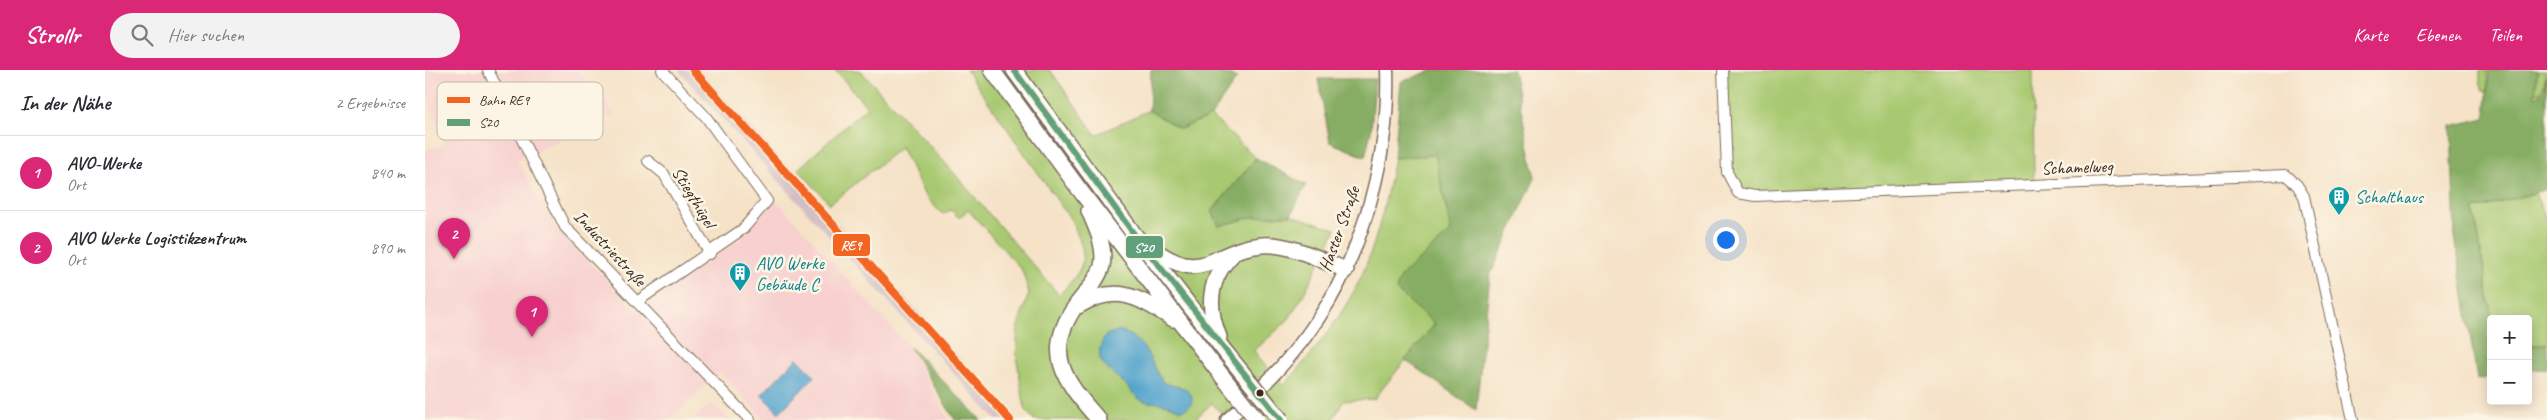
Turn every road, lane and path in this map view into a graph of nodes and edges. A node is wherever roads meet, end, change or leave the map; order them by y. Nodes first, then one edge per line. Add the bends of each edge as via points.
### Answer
1 (488, 70) edge
2 (663, 70) edge
3 (993, 70) edge
4 (1015, 70) edge
5 (1387, 70) edge
6 (1723, 70) edge
7 (494, 82) edge
8 (522, 140) edge
9 (648, 160) dead end
10 (1079, 189) junction
11 (1134, 234) junction
12 (1235, 252) junction
13 (709, 254) junction
14 (1346, 270) junction
15 (638, 301) junction
16 (1074, 308) junction
17 (1182, 325) junction
18 (1227, 354) junction
19 (750, 420) edge
20 (1099, 420) edge
21 (1227, 420) edge
22 (1257, 420) edge
23 (1281, 420) edge
24 (2353, 420) edge

1 - 7 street, Industriestraße
2 - 13 street, Stiegthügel via 706,117 767,201 743,229
3 - 10 highway
4 - 11 highway
5 - 14 main road, Haster Straße via 1387,103 1377,172
6 - 24 street, Schamelweg via 1727,172 1738,193 1755,196 2286,175 2304,196
8 - 15 street, Industriestraße via 565,227
9 - 13 street, Stiegthügel via 664,174
10 - 16 highway via 1101,242 1102,265
10 - 17 highway
11 - 12 highway via 1160,255 1179,264 1193,266 1215,262
11 - 18 highway
12 - 14 highway via 1264,244 1289,248
12 - 18 highway via 1223,264 1211,297 1212,318
13 - 15 street, Stiegthügel
14 - 21 main road, Haster Straße via 1319,318 1287,361
15 - 19 street, Industriestraße
16 - 17 highway via 1091,298 1125,293 1143,300
16 - 20 highway via 1059,335 1059,352 1065,374
17 - 22 highway, bridge
18 - 23 highway, bridge

